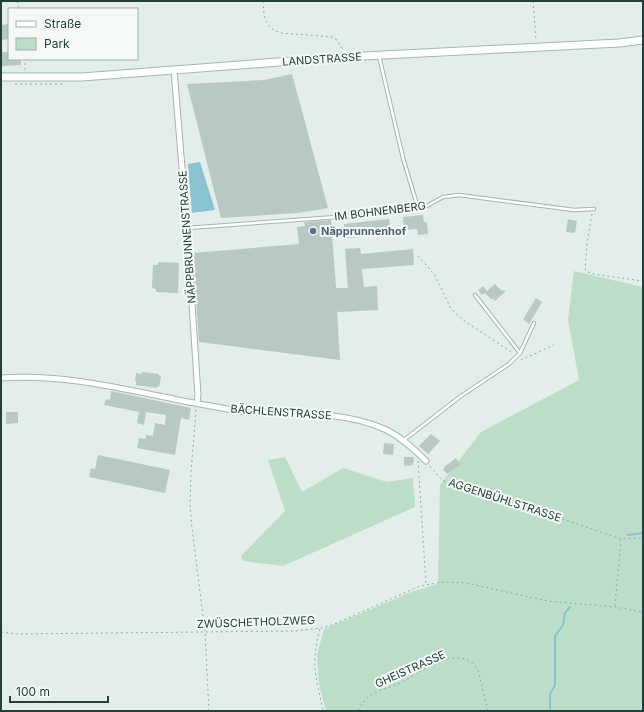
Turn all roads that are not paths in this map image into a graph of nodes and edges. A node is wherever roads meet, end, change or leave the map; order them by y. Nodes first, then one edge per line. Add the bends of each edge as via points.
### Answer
1 (643, 40) edge
2 (379, 56) junction
3 (174, 70) junction
4 (1, 77) edge
5 (418, 208) junction
6 (594, 209) road end
7 (187, 228) junction
8 (475, 295) dead end
9 (534, 323) dead end
10 (520, 353) junction
11 (1, 378) edge
12 (197, 403) junction
13 (404, 441) junction
14 (426, 461) road end

1 - 2 main road, LANDSTRASSE
2 - 3 main road, LANDSTRASSE
2 - 5 lane via 403,158
3 - 4 main road, LANDSTRASSE via 82,77
3 - 7 street, NÄPPBRUNNENSTRASSE
5 - 6 lane, IM BOHNENBERG via 430,205 443,197 459,195 574,210
5 - 7 lane, IM BOHNENBERG via 351,216
7 - 12 street, NÄPPBRUNNENSTRASSE
8 - 10 lane
9 - 10 lane
10 - 13 lane via 509,364 461,396
11 - 12 street, BÄCHLENSTRASSE via 25,376 93,383
12 - 13 street, BÄCHLENSTRASSE via 247,412 336,416 383,428
13 - 14 street

